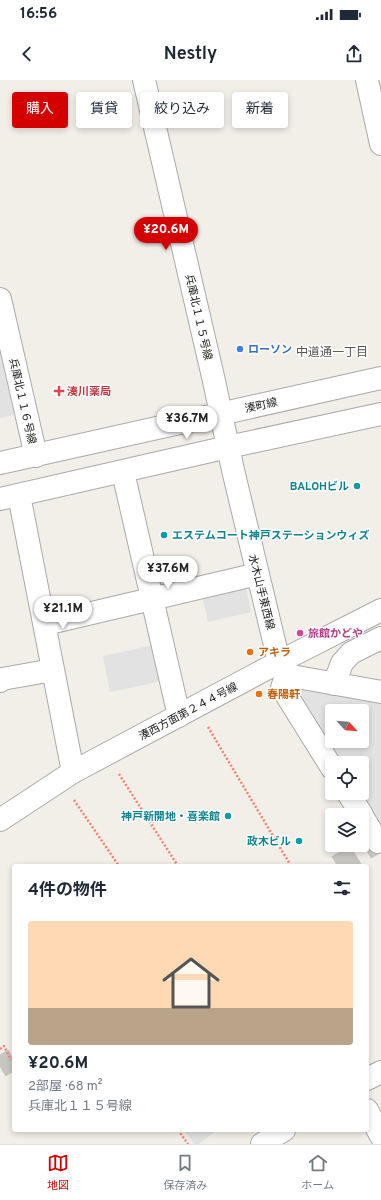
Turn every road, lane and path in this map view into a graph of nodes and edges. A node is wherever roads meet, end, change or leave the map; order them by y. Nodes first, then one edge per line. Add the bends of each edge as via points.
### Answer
1 (144, 80) edge
2 (366, 80) edge
3 (381, 144) edge
4 (0, 299) edge
5 (381, 378) edge
6 (221, 414) junction
7 (381, 414) edge
8 (228, 447) junction
9 (36, 456) junction
10 (0, 463) edge
11 (123, 472) junction
12 (10, 497) edge
13 (258, 574) junction
14 (153, 599) junction
15 (381, 610) edge
16 (45, 624) junction
17 (381, 638) edge
18 (283, 669) junction
19 (53, 670) junction
20 (0, 681) edge
21 (334, 684) junction
22 (381, 692) edge
23 (187, 711) junction
24 (106, 755) junction
25 (325, 757) edge
26 (67, 776) junction
27 (0, 820) edge
28 (369, 827) edge
29 (378, 842) dead end
30 (118, 864) edge
31 (177, 864) edge
32 (290, 864) edge
33 (0, 1049) edge
34 (11, 1060) dead end
35 (381, 1072) edge
36 (369, 1078) edge
37 (369, 1114) edge
38 (179, 1132) edge
39 (281, 1132) edge
40 (381, 1136) edge
41 (188, 1144) edge
42 (262, 1144) edge

1 - 6 street, 兵庫北１１５号線
2 - 3 street
4 - 9 street, 兵庫北１１６号線
5 - 6 street, 湊町線
6 - 8 street, 水木山手東西線
6 - 9 street, 湊町線
7 - 8 street
8 - 11 street
8 - 13 street, 水木山手東西線
9 - 10 street, 湊町線
11 - 12 street
11 - 14 street
12 - 16 street
13 - 14 street
13 - 18 street, 水木山手東西線
14 - 16 street
14 - 23 street
15 - 18 street, 湊西方面第２４４号線
16 - 19 street
17 - 21 street via 351,654 342,663
18 - 21 street
18 - 23 street, 湊西方面第２４４号線
18 - 25 street, 水木山手東西線 via 282,688
19 - 20 street
19 - 26 street
21 - 22 street
23 - 24 street, 湊西方面第２４４号線
23 - 32 path
24 - 26 street, 湊西方面第２４４号線
24 - 31 path
26 - 27 street, 湊西方面第２４４号線
26 - 30 path
28 - 29 street
33 - 34 path via 4,1046
35 - 36 street
37 - 40 street
38 - 41 path
39 - 42 street

